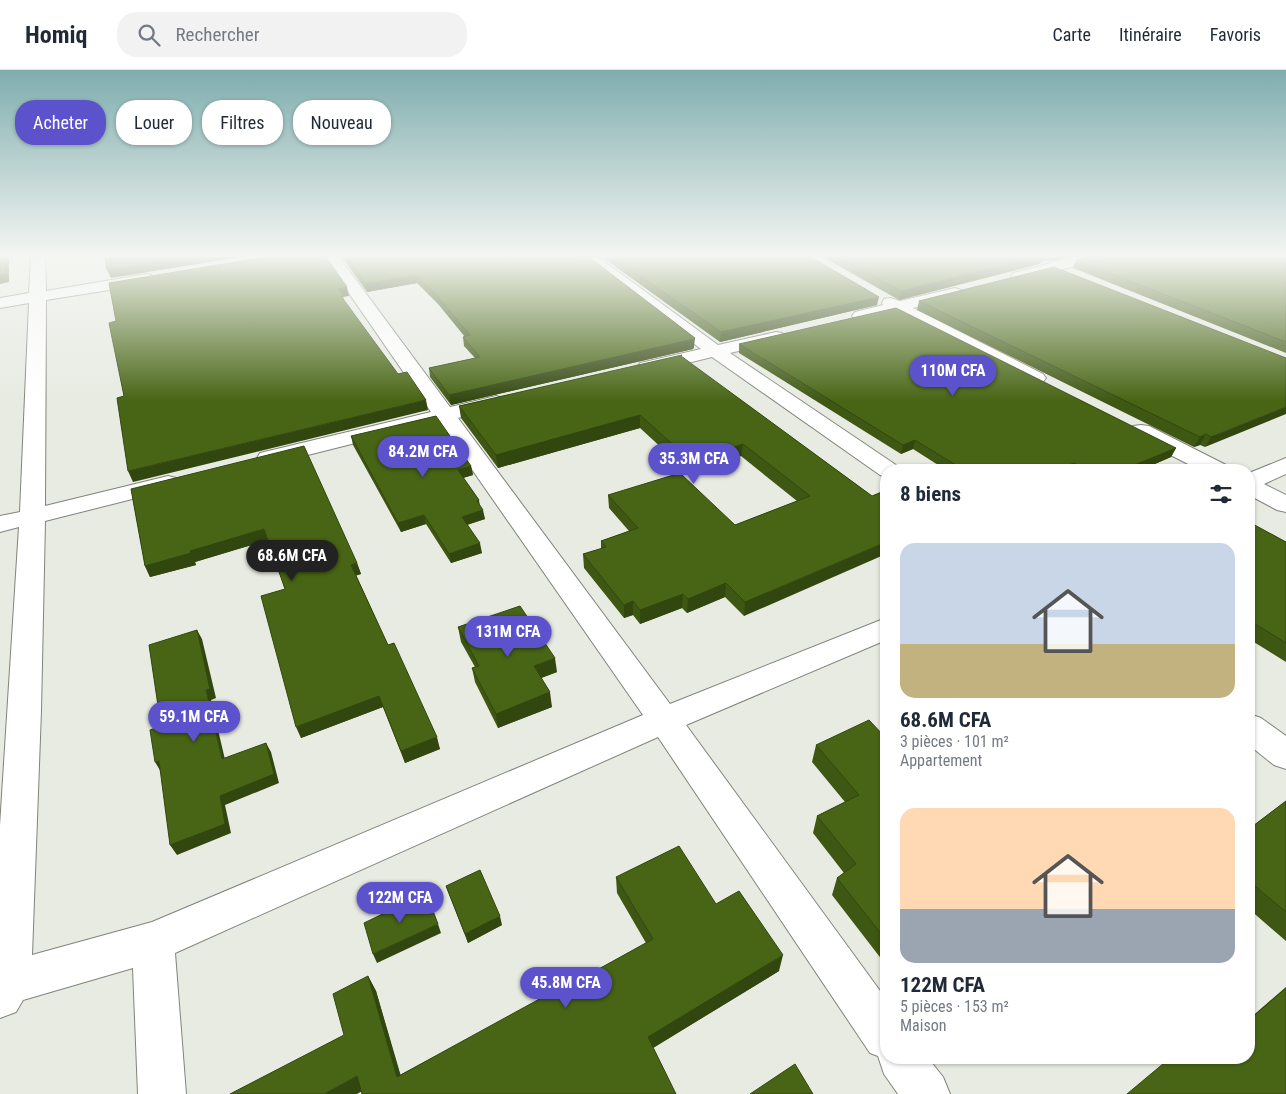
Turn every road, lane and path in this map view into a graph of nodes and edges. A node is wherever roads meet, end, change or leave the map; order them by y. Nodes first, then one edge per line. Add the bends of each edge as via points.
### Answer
1 (37, 305) edge
2 (366, 305) edge
3 (653, 305) edge
4 (891, 305) edge
5 (909, 305) edge
6 (897, 308) junction
7 (840, 322) edge
8 (792, 333) edge
9 (715, 351) junction
10 (628, 372) edge
11 (1049, 384) edge
12 (513, 398) edge
13 (446, 414) junction
14 (1129, 425) edge
15 (253, 462) edge
16 (880, 464) edge
17 (1206, 464) edge
18 (1286, 466) edge
19 (186, 478) edge
20 (1255, 479) edge
21 (1255, 489) edge
22 (1286, 505) edge
23 (32, 516) junction
24 (0, 524) edge
25 (880, 630) edge
26 (664, 720) junction
27 (1255, 732) edge
28 (1286, 755) edge
29 (153, 942) junction
30 (4, 991) edge
31 (880, 1029) edge
32 (904, 1064) edge
33 (162, 1094) edge
34 (926, 1094) edge

1 - 23 street
2 - 13 street
3 - 9 street
4 - 6 street
5 - 6 street
6 - 7 street
6 - 11 street
8 - 9 street
9 - 10 street
9 - 16 street
12 - 13 street
13 - 15 street
13 - 26 street
14 - 17 street
18 - 20 street
19 - 23 street
21 - 22 street
23 - 24 street
23 - 30 street via 16,866
25 - 26 street
26 - 29 street
26 - 31 street
27 - 28 street
29 - 30 street
29 - 33 street
32 - 34 street

